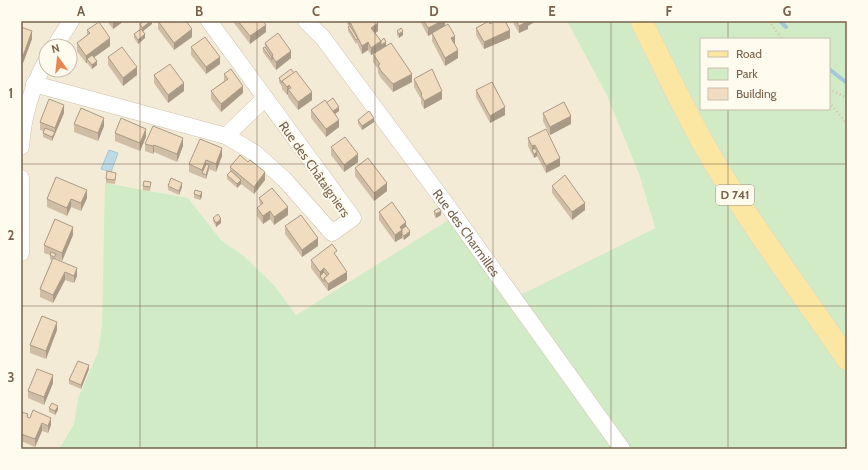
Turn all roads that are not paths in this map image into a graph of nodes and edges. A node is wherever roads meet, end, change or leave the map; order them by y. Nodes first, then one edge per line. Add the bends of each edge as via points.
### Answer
1 (71, 21) edge
2 (209, 21) edge
3 (306, 21) edge
4 (641, 21) edge
5 (60, 38) edge
6 (38, 76) edge
7 (34, 84) junction
8 (265, 98) junction
9 (226, 136) junction
10 (21, 147) edge
11 (21, 178) edge
12 (21, 253) edge
13 (847, 359) edge
14 (622, 449) edge

1 - 5 street
2 - 8 street, Rue des Châtaigniers
3 - 14 street, Rue des Charmilles via 323,38 450,210
4 - 13 main road, D 741 via 708,151 736,197
6 - 7 street
7 - 9 street, Rue des Châtaigniers
7 - 10 street via 23,120
8 - 9 street
8 - 9 street, Rue des Châtaigniers via 353,218 332,233 285,180 255,152
11 - 12 street

